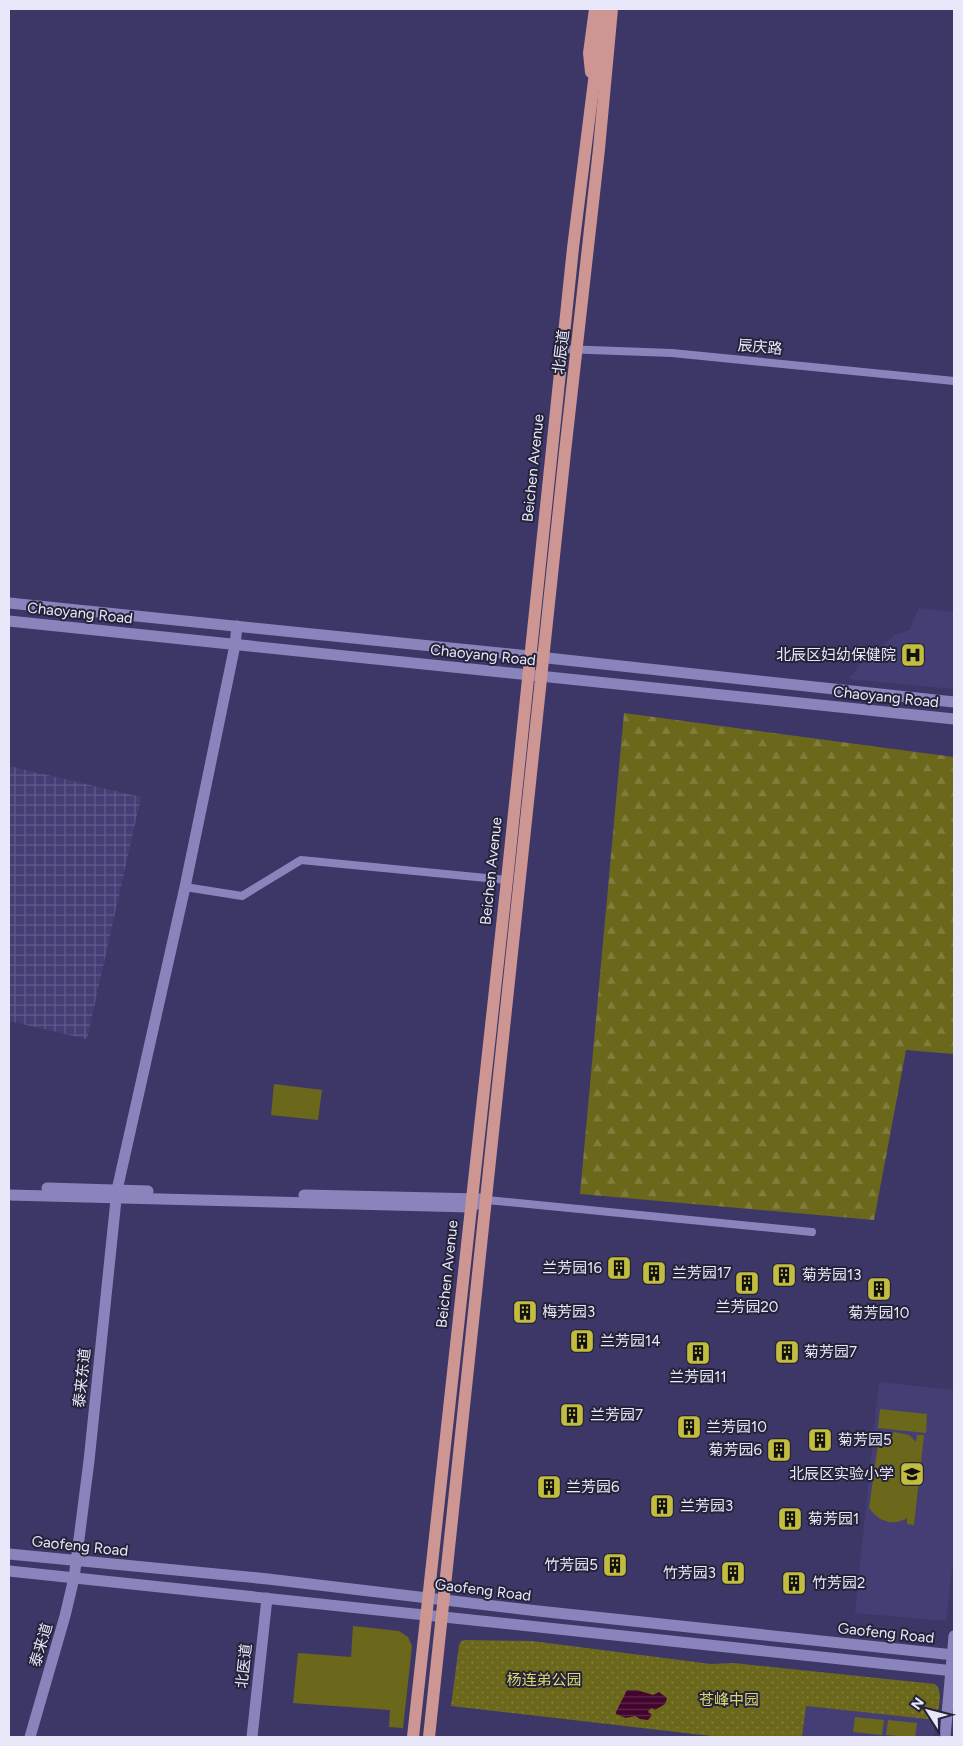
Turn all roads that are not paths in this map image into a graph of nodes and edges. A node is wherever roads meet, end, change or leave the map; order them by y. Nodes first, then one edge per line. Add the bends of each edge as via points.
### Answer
1 (595, 9) edge
2 (603, 9) edge
3 (612, 9) edge
4 (620, 9) edge
5 (599, 90) junction
6 (578, 346) junction
7 (563, 347) junction
8 (954, 379) edge
9 (9, 603) edge
10 (9, 621) edge
11 (238, 626) junction
12 (235, 645) junction
13 (530, 656) junction
14 (545, 657) junction
15 (528, 674) junction
16 (543, 676) junction
17 (954, 702) edge
18 (954, 719) edge
19 (507, 880) junction
20 (185, 887) junction
21 (9, 1187) edge
22 (116, 1194) junction
23 (9, 1195) edge
24 (487, 1200) junction
25 (471, 1203) junction
26 (812, 1232) dead end
27 (9, 1554) edge
28 (76, 1560) junction
29 (9, 1571) edge
30 (74, 1578) junction
31 (267, 1598) junction
32 (427, 1598) junction
33 (444, 1600) junction
34 (425, 1616) junction
35 (442, 1618) junction
36 (954, 1636) edge
37 (953, 1655) edge
38 (952, 1671) edge
39 (954, 1705) edge
40 (30, 1737) edge
41 (252, 1737) edge
42 (413, 1737) edge
43 (429, 1737) edge
44 (944, 1737) edge
45 (951, 1737) edge

1 - 5 main road via 589,53
2 - 5 main road, Beichen Avenue
3 - 5 main road, 北辰道
4 - 5 main road via 615,53
5 - 6 main road, 北辰道
5 - 7 main road, Beichen Avenue
6 - 7 street, 辰庆路
6 - 8 street, 辰庆路
6 - 14 main road, 北辰道
7 - 13 main road, Beichen Avenue
9 - 11 main road, Chaoyang Road
10 - 12 main road, Chaoyang Road
11 - 12 main road, 泰来东道
11 - 13 main road, Chaoyang Road
12 - 15 main road, Chaoyang Road
12 - 20 main road, 泰来东道
13 - 14 main road, Chaoyang Road
13 - 15 main road, Beichen Avenue
14 - 16 main road, Beichen Avenue
14 - 17 main road, Chaoyang Road
15 - 16 main road, Chaoyang Road
15 - 19 main road, Beichen Avenue
16 - 18 main road, Chaoyang Road
16 - 24 main road, Beichen Avenue
19 - 20 street via 301,860 242,896
19 - 25 main road, Beichen Avenue
20 - 22 main road, 泰来东道
21 - 22 main road
22 - 23 main road
22 - 25 main road
22 - 28 main road, 泰来东道
24 - 25 main road
24 - 26 street
24 - 33 main road, Beichen Avenue
25 - 32 main road, Beichen Avenue
27 - 28 main road, Gaofeng Road
28 - 30 main road, 泰来道
28 - 32 main road, Gaofeng Road
29 - 30 main road, Gaofeng Road
30 - 31 main road, Gaofeng Road
30 - 40 main road, 泰来道
31 - 34 main road, Gaofeng Road
31 - 41 main road, 北医道
32 - 33 main road, Gaofeng Road
32 - 34 main road, Beichen Avenue
33 - 35 main road, Beichen Avenue
33 - 37 main road, Gaofeng Road
34 - 35 main road, Gaofeng Road
34 - 42 main road, Beichen Avenue
35 - 38 main road, Gaofeng Road
35 - 43 main road, Beichen Avenue
36 - 37 main road
37 - 38 main road
38 - 44 main road
39 - 45 main road

